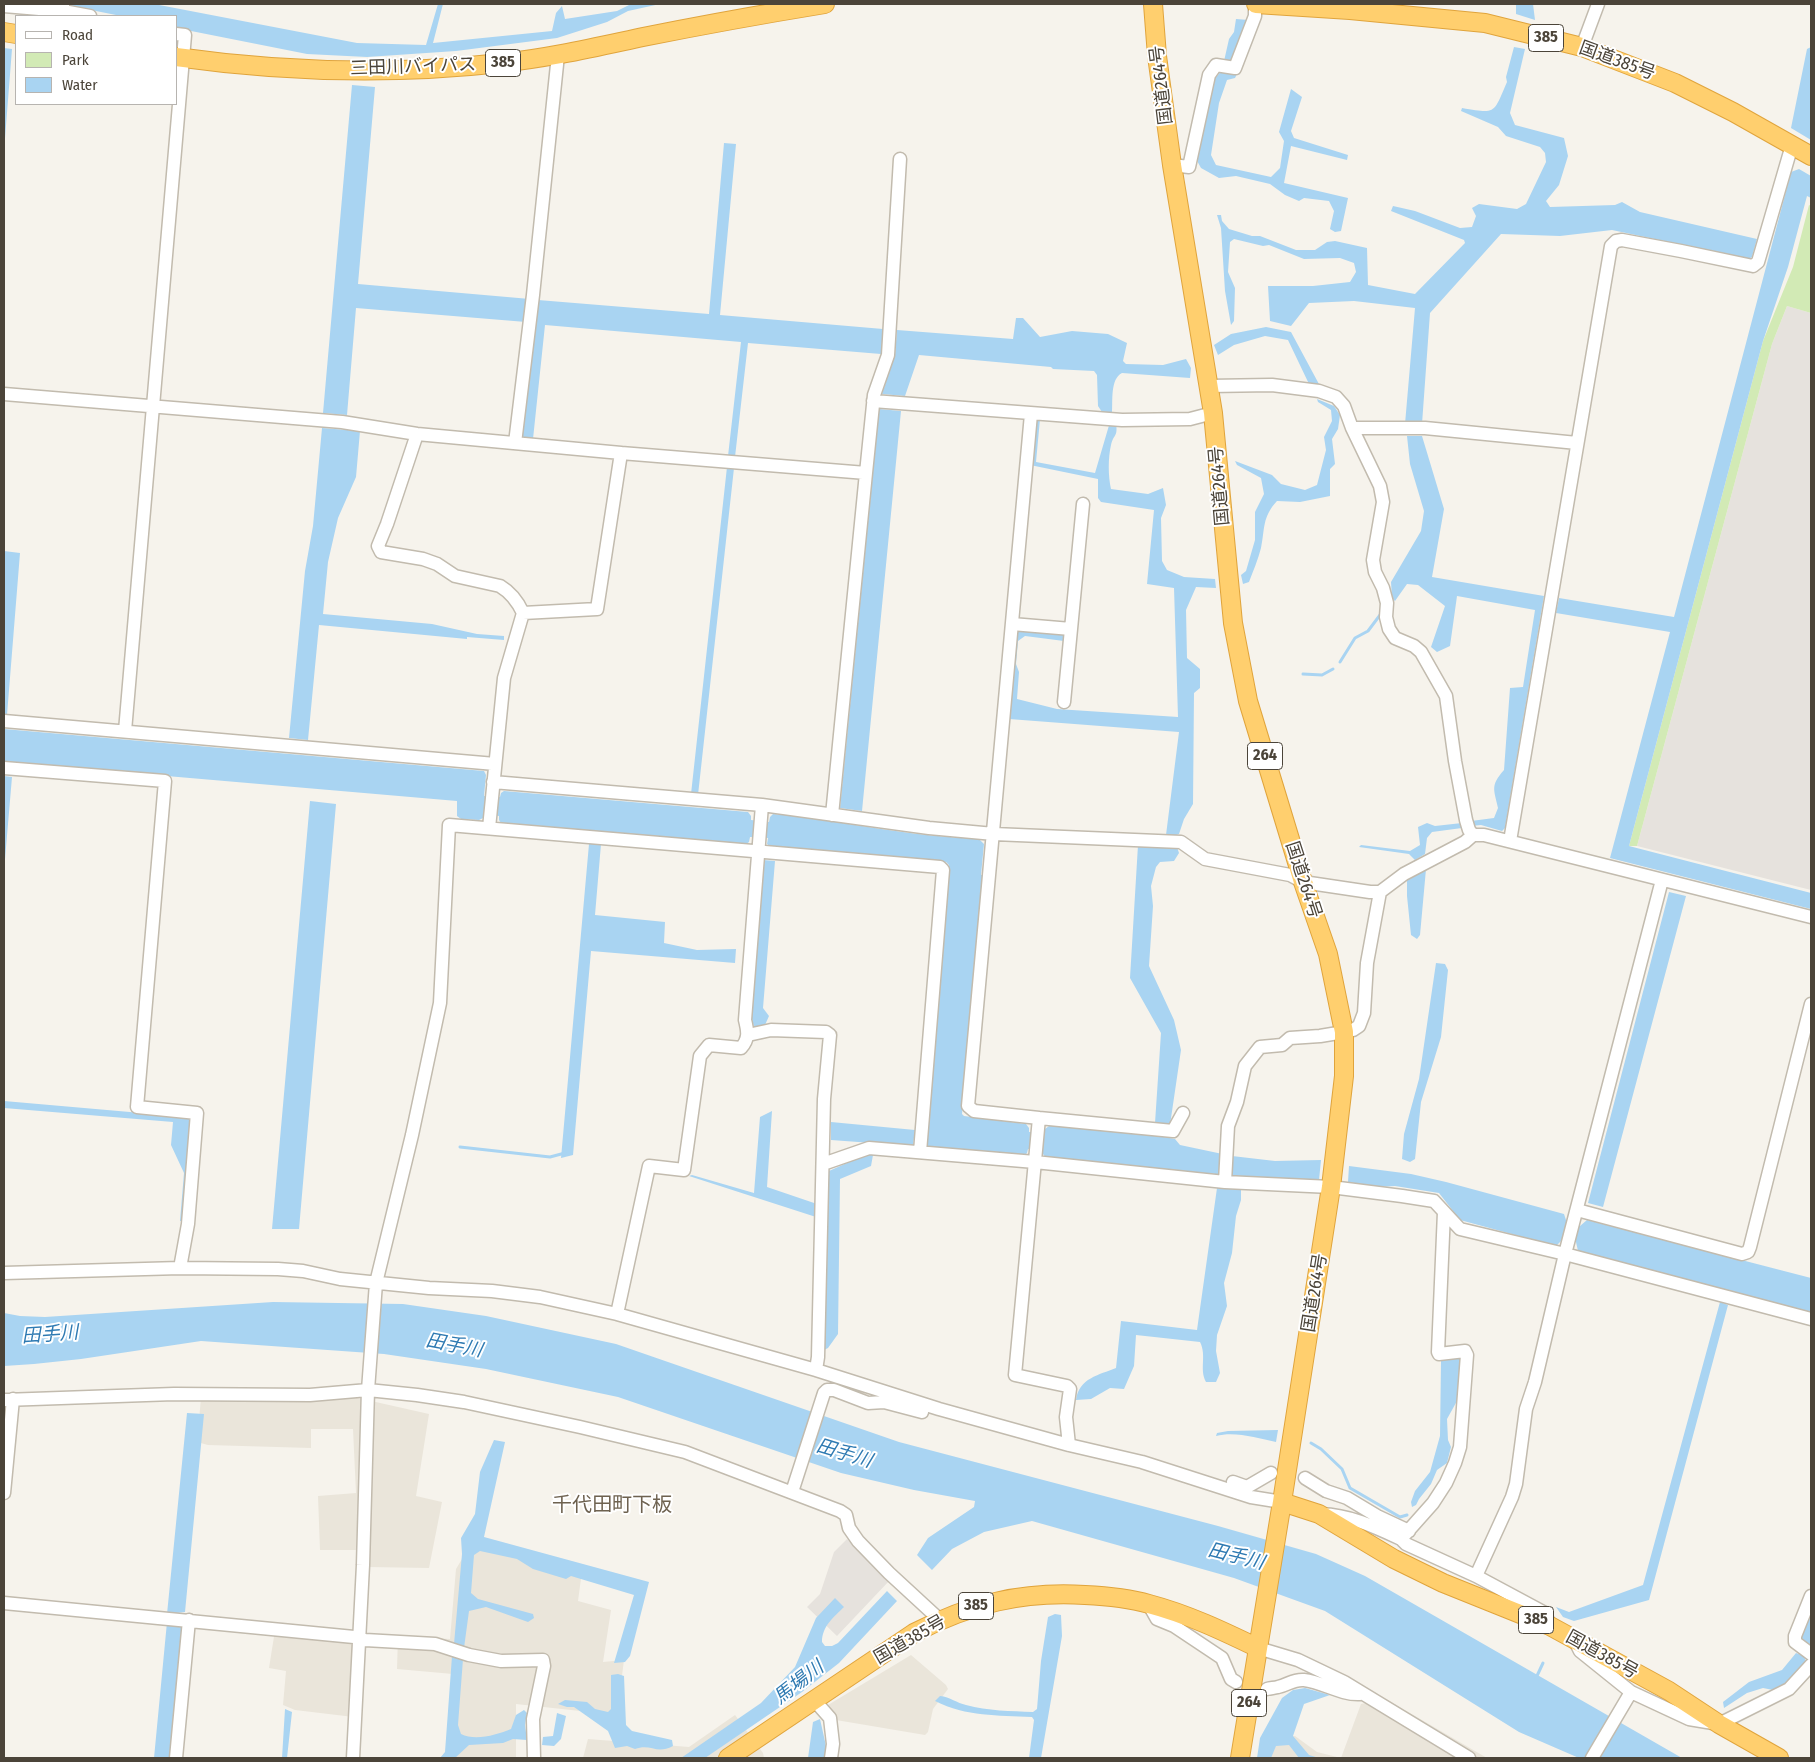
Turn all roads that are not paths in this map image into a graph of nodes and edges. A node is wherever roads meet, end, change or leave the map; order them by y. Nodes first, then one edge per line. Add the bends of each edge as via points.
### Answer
1 (825, 4) edge
2 (1153, 4) edge
3 (1256, 4) edge
4 (1598, 4) edge
5 (4, 6) edge
6 (63, 7) edge
7 (1351, 7) edge
8 (87, 15) edge
9 (178, 34) edge
10 (1582, 47) junction
11 (558, 54) junction
12 (179, 57) edge
13 (178, 70) edge
14 (175, 105) edge
15 (1792, 145) junction
16 (1811, 156) edge
17 (900, 159) dead end
18 (1172, 165) junction
19 (1209, 386) junction
20 (4, 394) edge
21 (873, 401) junction
22 (153, 406) junction
23 (1213, 413) junction
24 (1031, 414) junction
25 (1352, 428) junction
26 (417, 434) junction
27 (515, 443) junction
28 (1577, 443) junction
29 (621, 454) junction
30 (866, 473) junction
31 (1083, 504) dead end
32 (523, 613) junction
33 (1012, 624) junction
34 (1071, 629) junction
35 (1064, 702) dead end
36 (4, 721) edge
37 (125, 731) junction
38 (495, 764) junction
39 (4, 768) edge
40 (493, 788) junction
41 (761, 811) junction
42 (832, 814) junction
43 (490, 822) junction
44 (994, 834) junction
45 (1473, 835) junction
46 (1510, 841) junction
47 (759, 846) junction
48 (1662, 880) junction
49 (1303, 882) junction
50 (1380, 892) junction
51 (1811, 917) edge
52 (1811, 1004) edge
53 (1344, 1032) junction
54 (748, 1035) junction
55 (1183, 1113) dead end
56 (1039, 1123) junction
57 (920, 1152) junction
58 (1036, 1158) junction
59 (823, 1164) junction
60 (1225, 1178) junction
61 (1331, 1187) junction
62 (1577, 1210) junction
63 (1444, 1212) junction
64 (1565, 1254) junction
65 (180, 1268) junction
66 (4, 1273) edge
67 (375, 1288) junction
68 (617, 1314) junction
69 (1811, 1319) edge
70 (816, 1370) junction
71 (368, 1386) junction
72 (8, 1399) edge
73 (939, 1409) junction
74 (1069, 1445) junction
75 (1179, 1472) junction
76 (1271, 1473) dead end
77 (1305, 1478) dead end
78 (793, 1489) junction
79 (4, 1493) edge
80 (1281, 1509) junction
81 (1319, 1514) junction
82 (1405, 1535) junction
83 (1476, 1576) junction
84 (1811, 1596) edge
85 (4, 1603) edge
86 (1148, 1603) junction
87 (190, 1620) junction
88 (940, 1620) junction
89 (1550, 1626) junction
90 (360, 1638) junction
91 (1575, 1640) junction
92 (1258, 1648) junction
93 (1811, 1654) edge
94 (1811, 1665) edge
95 (1236, 1682) dead end
96 (1266, 1688) dead end
97 (1361, 1694) junction
98 (1628, 1696) junction
99 (815, 1701) junction
100 (1719, 1724) junction
101 (176, 1758) edge
102 (353, 1758) edge
103 (534, 1758) edge
104 (728, 1758) edge
105 (831, 1758) edge
106 (1240, 1758) edge
107 (1469, 1758) edge
108 (1592, 1758) edge
109 (1779, 1758) edge

1 - 11 highway, 三田川バイパス / 385
2 - 18 highway, 国道264号 / 264
3 - 7 highway, 国道385号 / 385
3 - 18 street via 1255,16 1235,68 1216,66 1209,75 1189,167
4 - 10 street
5 - 6 street
6 - 8 street
7 - 10 highway, 国道385号 / 385 via 1485,23
9 - 12 street via 185,36
10 - 15 highway, 国道385号 / 385 via 1675,83
11 - 12 highway, 三田川バイパス / 385 via 501,63 386,71 275,68
11 - 27 street via 534,296
12 - 13 street
14 - 22 street
15 - 16 highway, 国道385号 / 385
15 - 28 street via 1758,262 1753,266 1622,240 1611,246
17 - 21 street via 888,355
18 - 19 highway, 国道264号 / 264
19 - 23 highway, 国道264号 / 264
19 - 25 street via 1272,385 1319,391 1336,397 1344,406
20 - 22 street
21 - 24 street
21 - 30 street
22 - 26 street via 342,422
22 - 37 street
23 - 24 street via 1180,420
23 - 49 highway, 国道264号 / 264 via 1233,623 1248,700
24 - 33 street
25 - 28 street via 1425,428
25 - 45 street via 1380,486 1383,502 1373,560 1387,603 1389,629 1395,638 1421,652 1446,696 1466,820
26 - 27 street
26 - 32 street via 378,546 381,552 423,559 455,576 500,586
27 - 29 street
28 - 46 street
29 - 30 street
29 - 32 street via 597,609
30 - 42 street
31 - 34 street
32 - 38 street via 504,678
33 - 34 street
33 - 44 street
34 - 35 street
36 - 37 street
37 - 38 street
38 - 40 street
39 - 65 street via 165,782 137,1106 197,1113 188,1224
40 - 41 street
40 - 43 street
41 - 42 street
41 - 47 street
42 - 44 street
43 - 47 street
43 - 67 street via 450,825 440,1003
44 - 49 street via 1181,842 1204,859 1290,875
44 - 56 street via 968,1106 974,1111
45 - 46 street
45 - 50 street via 1404,874
46 - 48 street
47 - 54 street via 745,1020
47 - 57 street via 940,867 943,870
48 - 51 street
48 - 62 street
49 - 50 street
49 - 53 highway, 国道264号 / 264 via 1328,954
50 - 53 street via 1367,963 1364,1013 1359,1026
52 - 62 street via 1748,1252 1742,1254
53 - 60 street via 1290,1038 1282,1045 1260,1047 1245,1066 1228,1126
53 - 61 highway, 国道264号 / 264 via 1344,1076
54 - 59 street via 771,1030 826,1032 830,1035 824,1099
54 - 68 street via 741,1048 709,1045 700,1056 684,1170 649,1166
55 - 56 street via 1173,1131
56 - 58 street
57 - 58 street
57 - 59 street via 869,1148
58 - 60 street
58 - 74 street via 1016,1375 1070,1389 1066,1417
59 - 70 street
60 - 61 street
61 - 63 street via 1434,1201
61 - 80 highway, 国道264号 / 264
62 - 64 street
63 - 64 street via 1460,1229
63 - 82 street via 1438,1352 1465,1351 1468,1355 1460,1447 1446,1482 1433,1503
64 - 69 street
64 - 83 street via 1526,1409 1516,1484
65 - 66 street
65 - 67 street via 303,1271
67 - 68 street via 530,1295
67 - 71 street
68 - 70 street
70 - 73 street
71 - 72 street via 310,1395 174,1394
71 - 78 street via 464,1402 600,1431 685,1452
71 - 90 street
72 - 79 street
73 - 74 street
73 - 78 street via 933,1415 884,1402 868,1403 827,1390
74 - 75 street
75 - 76 street via 1200,1473 1247,1487
75 - 80 street
77 - 82 street via 1326,1491 1347,1498
78 - 88 street via 846,1515 849,1528 858,1541
80 - 81 highway, 国道385号 / 385
80 - 92 highway, 国道264号 / 264
81 - 82 street via 1336,1515
81 - 89 highway, 国道385号 / 385 via 1394,1559 1435,1579
82 - 83 street via 1406,1544
83 - 89 street via 1545,1613
84 - 93 street via 1795,1642
85 - 87 street
86 - 88 highway, 国道385号 / 385 via 1107,1596 1056,1593 1006,1598
86 - 92 highway, 国道385号 / 385 via 1212,1626
86 - 95 street via 1157,1619 1222,1658 1231,1680
87 - 90 street
87 - 101 street
88 - 99 highway, 国道385号 / 385
89 - 91 highway, 国道385号 / 385
90 - 102 street
90 - 103 street via 434,1644 501,1661 543,1660 533,1719
91 - 98 street via 1580,1652
91 - 100 highway, 国道385号 / 385 via 1669,1691
92 - 97 street via 1298,1660
92 - 106 highway, 国道264号 / 264
94 - 100 street via 1789,1689
96 - 97 street via 1302,1680 1351,1695
97 - 107 street
98 - 100 street via 1689,1719
98 - 108 street
99 - 104 highway, 国道385号 / 385
99 - 105 street via 830,1718
100 - 109 highway, 国道385号 / 385

